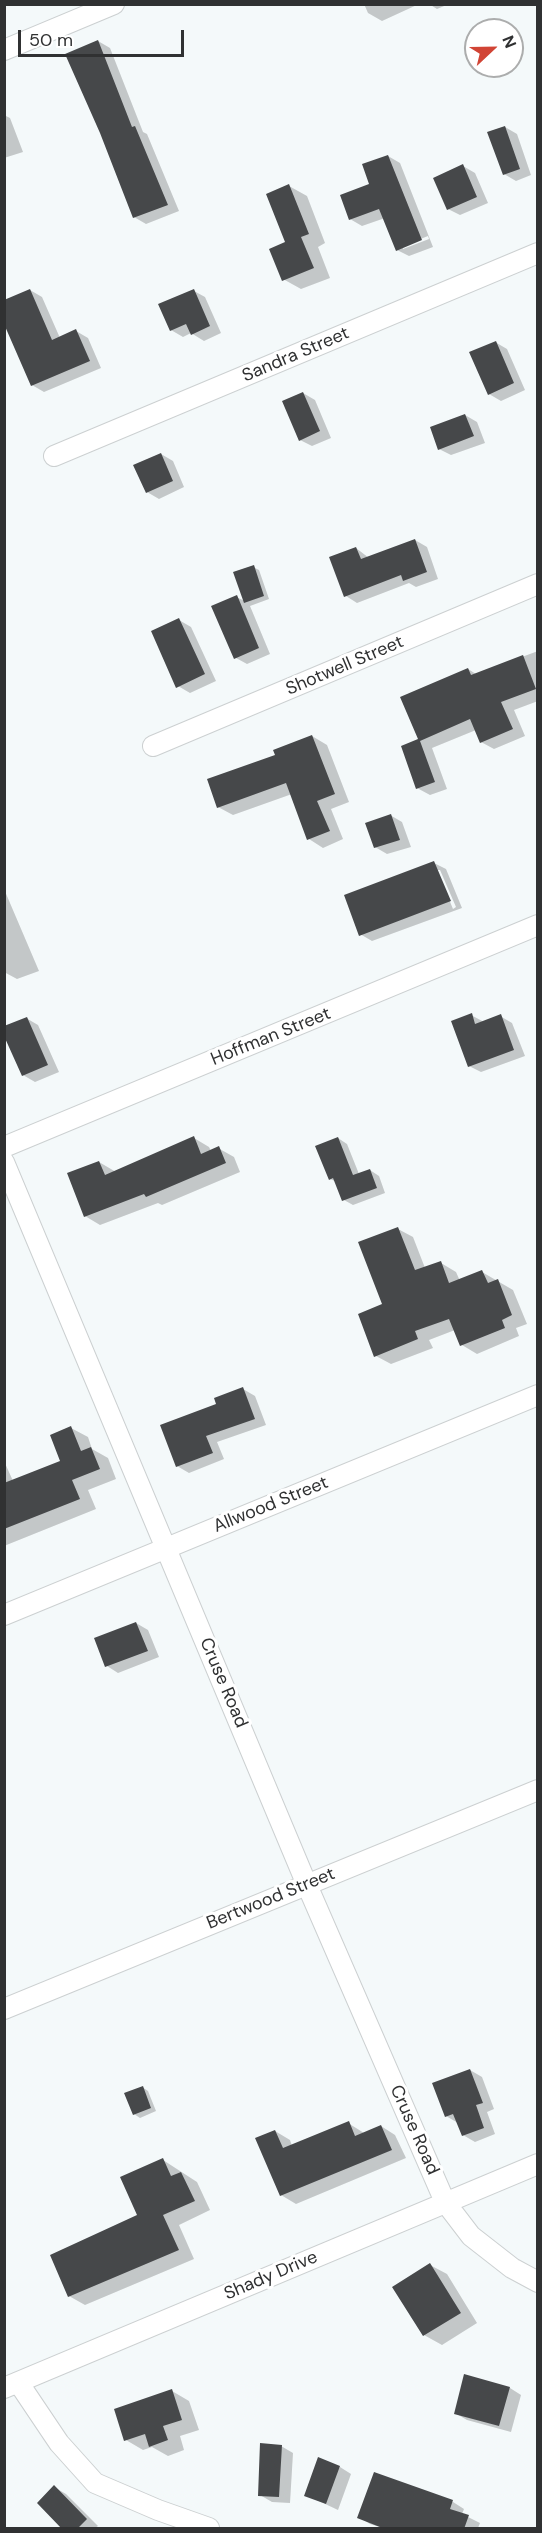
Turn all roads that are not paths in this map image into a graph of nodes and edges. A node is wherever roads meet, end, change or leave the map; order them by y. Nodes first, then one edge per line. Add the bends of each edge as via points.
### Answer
1 (114, 4) edge
2 (4, 50) edge
3 (537, 253) edge
4 (54, 456) dead end
5 (537, 585) edge
6 (153, 746) dead end
7 (537, 925) edge
8 (4, 1147) edge
9 (4, 1162) edge
10 (537, 1395) edge
11 (166, 1548) junction
12 (4, 1615) edge
13 (537, 1790) edge
14 (307, 1884) junction
15 (4, 2009) edge
16 (537, 2164) edge
17 (445, 2202) junction
18 (537, 2282) edge
19 (11, 2385) edge
20 (209, 2529) edge

1 - 2 street
3 - 4 street, Sandra Street
5 - 6 street, Shotwell Street
7 - 8 street, Hoffman Street
9 - 11 street, Cruse Road
10 - 11 street, Allwood Street
11 - 12 street, Allwood Street
11 - 14 street, Cruse Road
13 - 14 street, Bertwood Street
14 - 15 street, Bertwood Street
14 - 17 street, Cruse Road
16 - 17 street, Shady Drive
17 - 18 street, Cruse Road via 471,2236
17 - 19 street, Shady Drive
19 - 20 street via 95,2482

